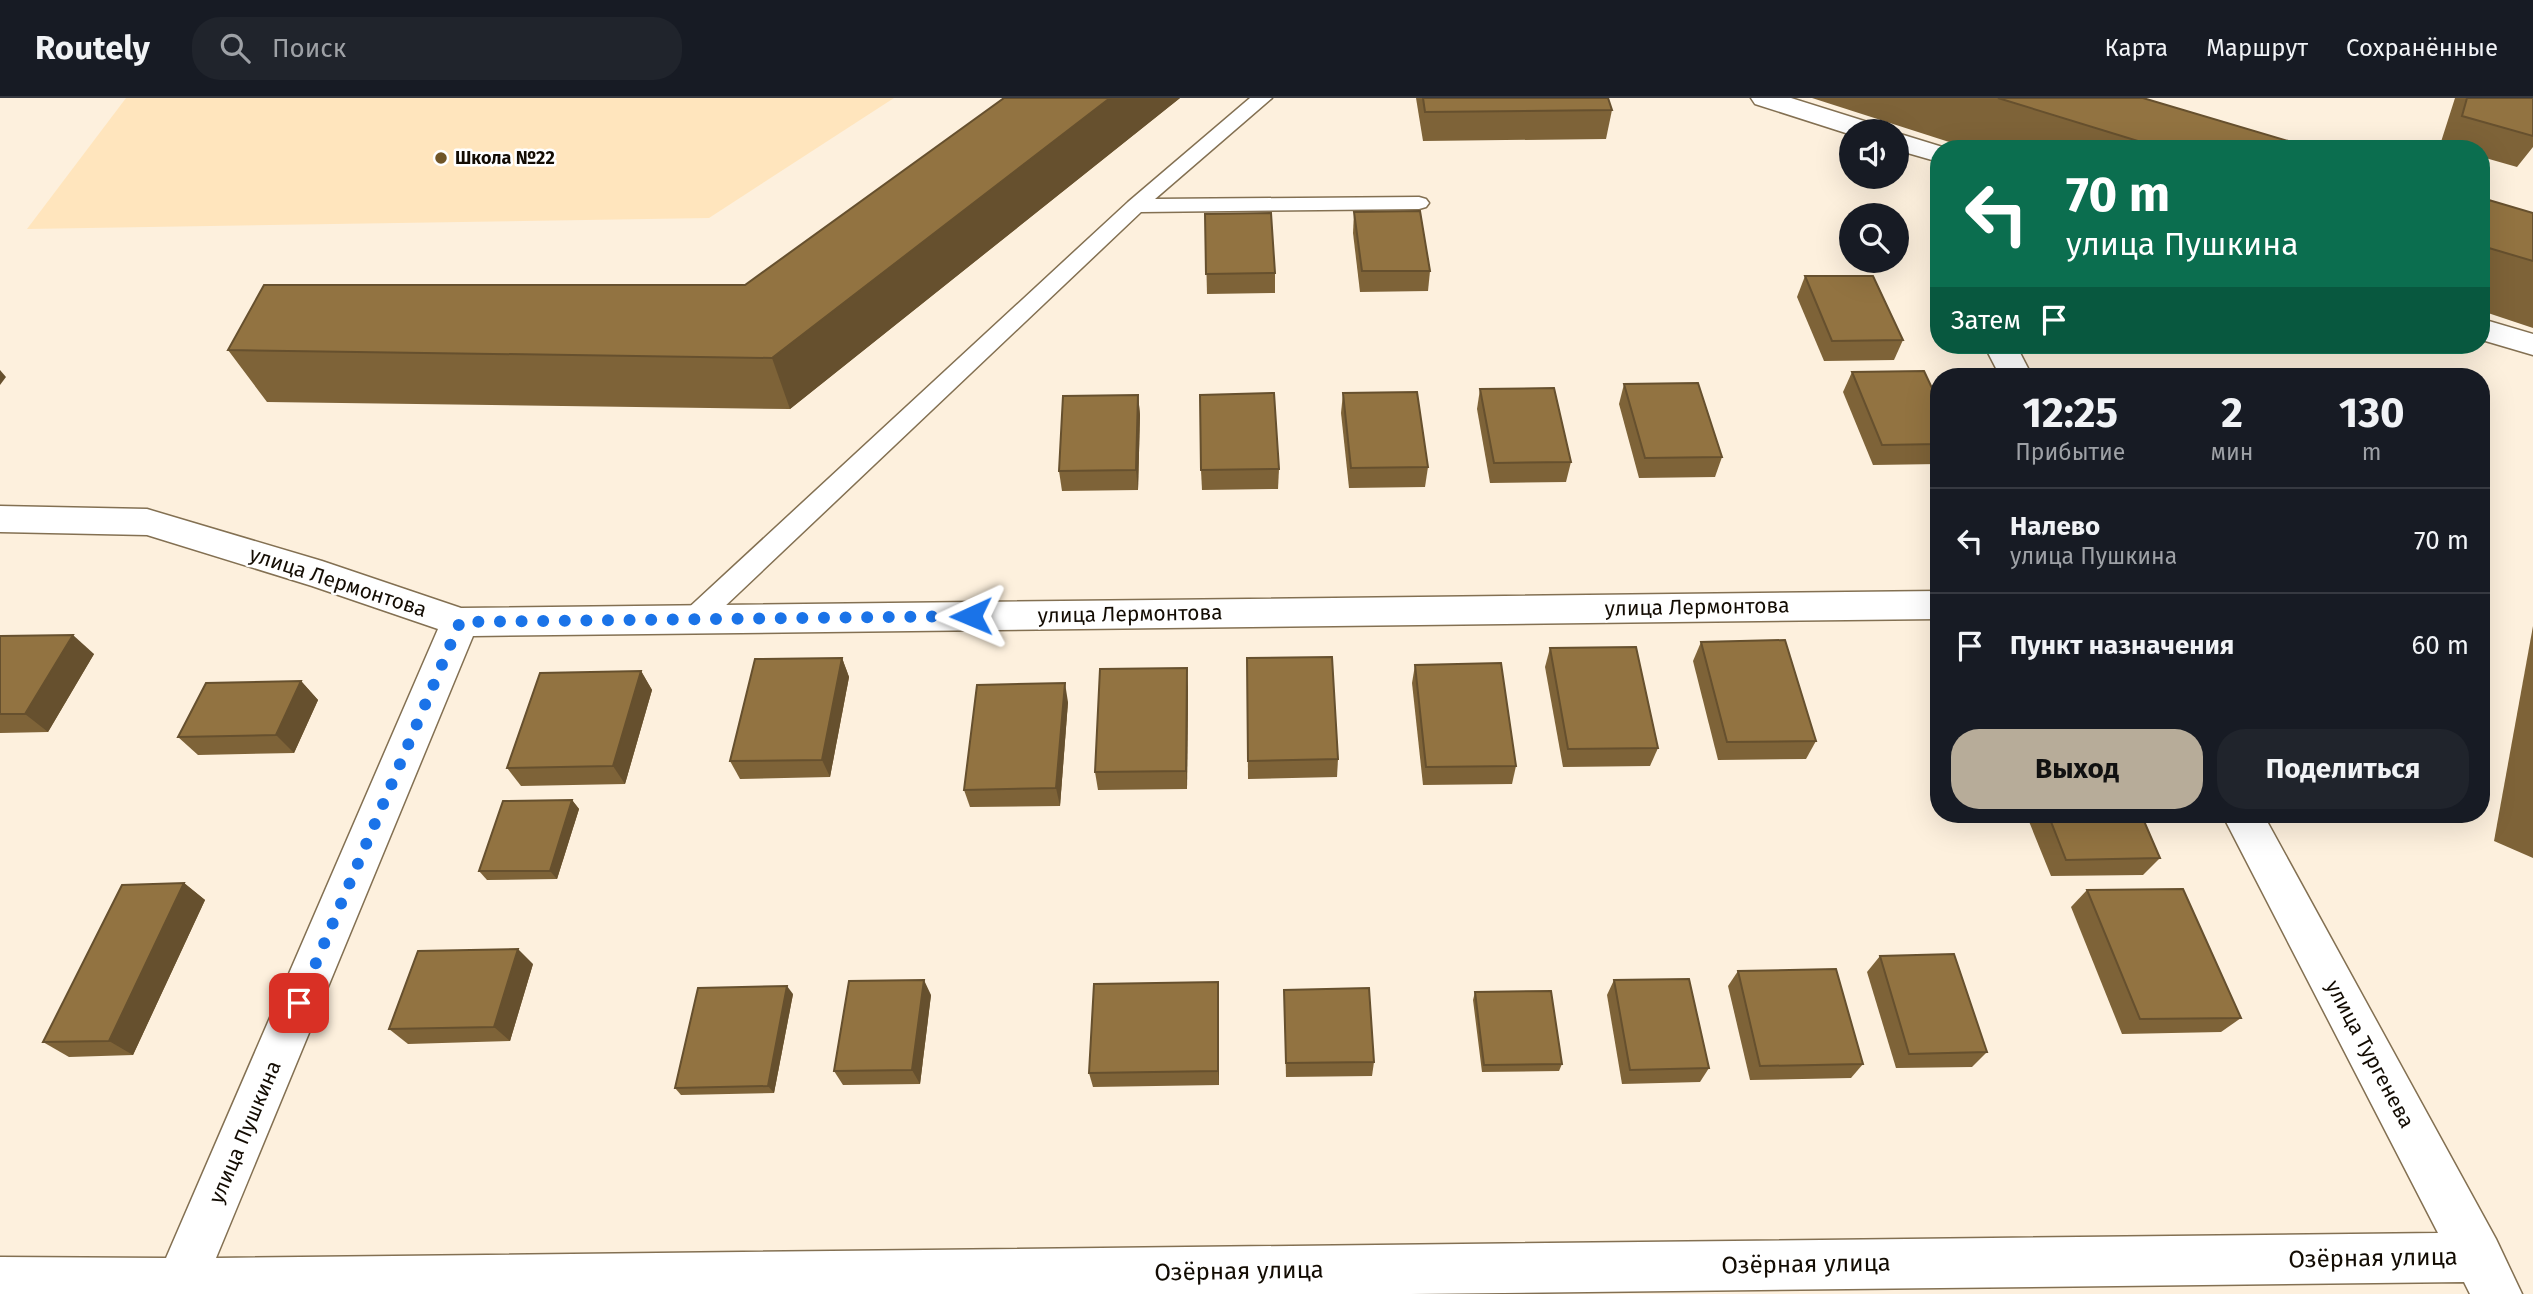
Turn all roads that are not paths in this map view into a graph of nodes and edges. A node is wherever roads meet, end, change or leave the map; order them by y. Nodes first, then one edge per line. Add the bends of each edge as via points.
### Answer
1 (1262, 98) edge
2 (1764, 98) edge
3 (1839, 122) edge
4 (1909, 145) edge
5 (1930, 151) edge
6 (1419, 203) dead end
7 (1135, 206) junction
8 (2490, 332) edge
9 (2533, 345) edge
10 (0, 519) edge
11 (1930, 605) edge
12 (694, 619) junction
13 (460, 622) junction
14 (2247, 823) edge
15 (2488, 1275) edge
16 (0, 1282) edge
17 (179, 1288) edge

1 - 7 lane
2 - 3 street
4 - 5 street
6 - 7 lane
7 - 12 lane
8 - 9 street
10 - 13 street, улица Лермонтова via 147,522
11 - 12 street, улица Лермонтова
12 - 13 street, улица Лермонтова
13 - 17 street, улица Пушкина
14 - 15 street, улица Тургенева
15 - 17 street, Озёрная улица
16 - 17 street, Озёрная улица

